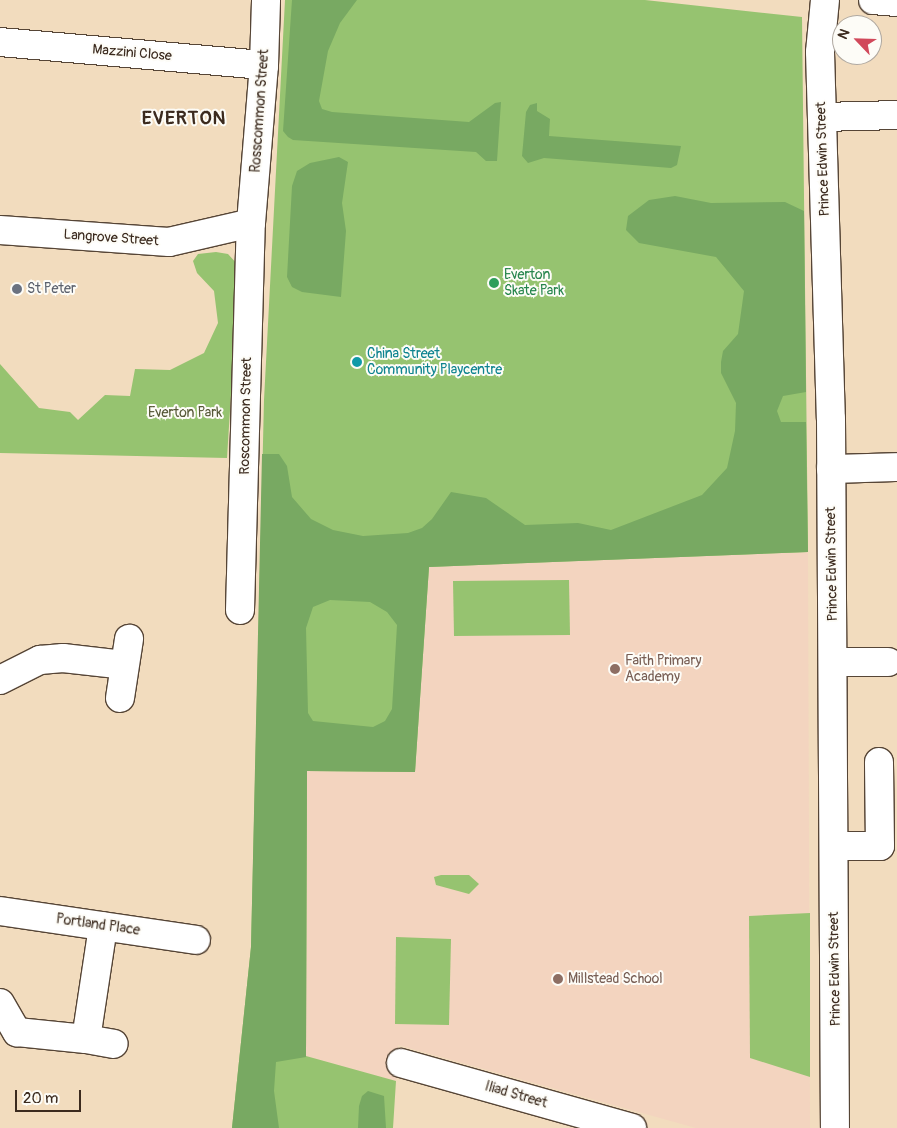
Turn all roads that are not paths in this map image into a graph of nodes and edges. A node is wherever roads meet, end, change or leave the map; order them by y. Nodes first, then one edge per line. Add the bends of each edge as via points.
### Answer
1 (266, 0) edge
2 (825, 0) edge
3 (873, 0) edge
4 (897, 2) edge
5 (0, 42) edge
6 (264, 65) junction
7 (897, 115) edge
8 (822, 117) junction
9 (251, 223) junction
10 (0, 230) edge
11 (897, 467) edge
12 (831, 469) junction
13 (240, 610) dead end
14 (833, 662) junction
15 (888, 662) dead end
16 (0, 680) edge
17 (120, 698) dead end
18 (879, 762) dead end
19 (834, 846) junction
20 (0, 911) edge
21 (103, 926) junction
22 (196, 940) dead end
23 (0, 1003) edge
24 (86, 1039) junction
25 (114, 1044) dead end
26 (401, 1063) dead end
27 (632, 1128) edge
28 (836, 1128) edge

1 - 6 street, Rosscommon Street
2 - 8 street, Prince Edwin Street via 820,52
3 - 4 street
5 - 6 street, Mazzini Close
6 - 9 street, Rosscommon Street
7 - 8 street
8 - 12 street, Prince Edwin Street
9 - 10 street, Langrove Street via 169,242
9 - 13 street, Roscommon Street
11 - 12 street
12 - 14 street, Prince Edwin Street
14 - 15 street
14 - 19 street, Prince Edwin Street
16 - 17 street via 40,660 127,652
18 - 19 street via 880,846
19 - 28 street, Prince Edwin Street
20 - 21 street, Portland Place
21 - 22 street, Portland Place
21 - 24 street
23 - 24 street via 16,1032
24 - 25 street
26 - 27 street, Iliad Street

